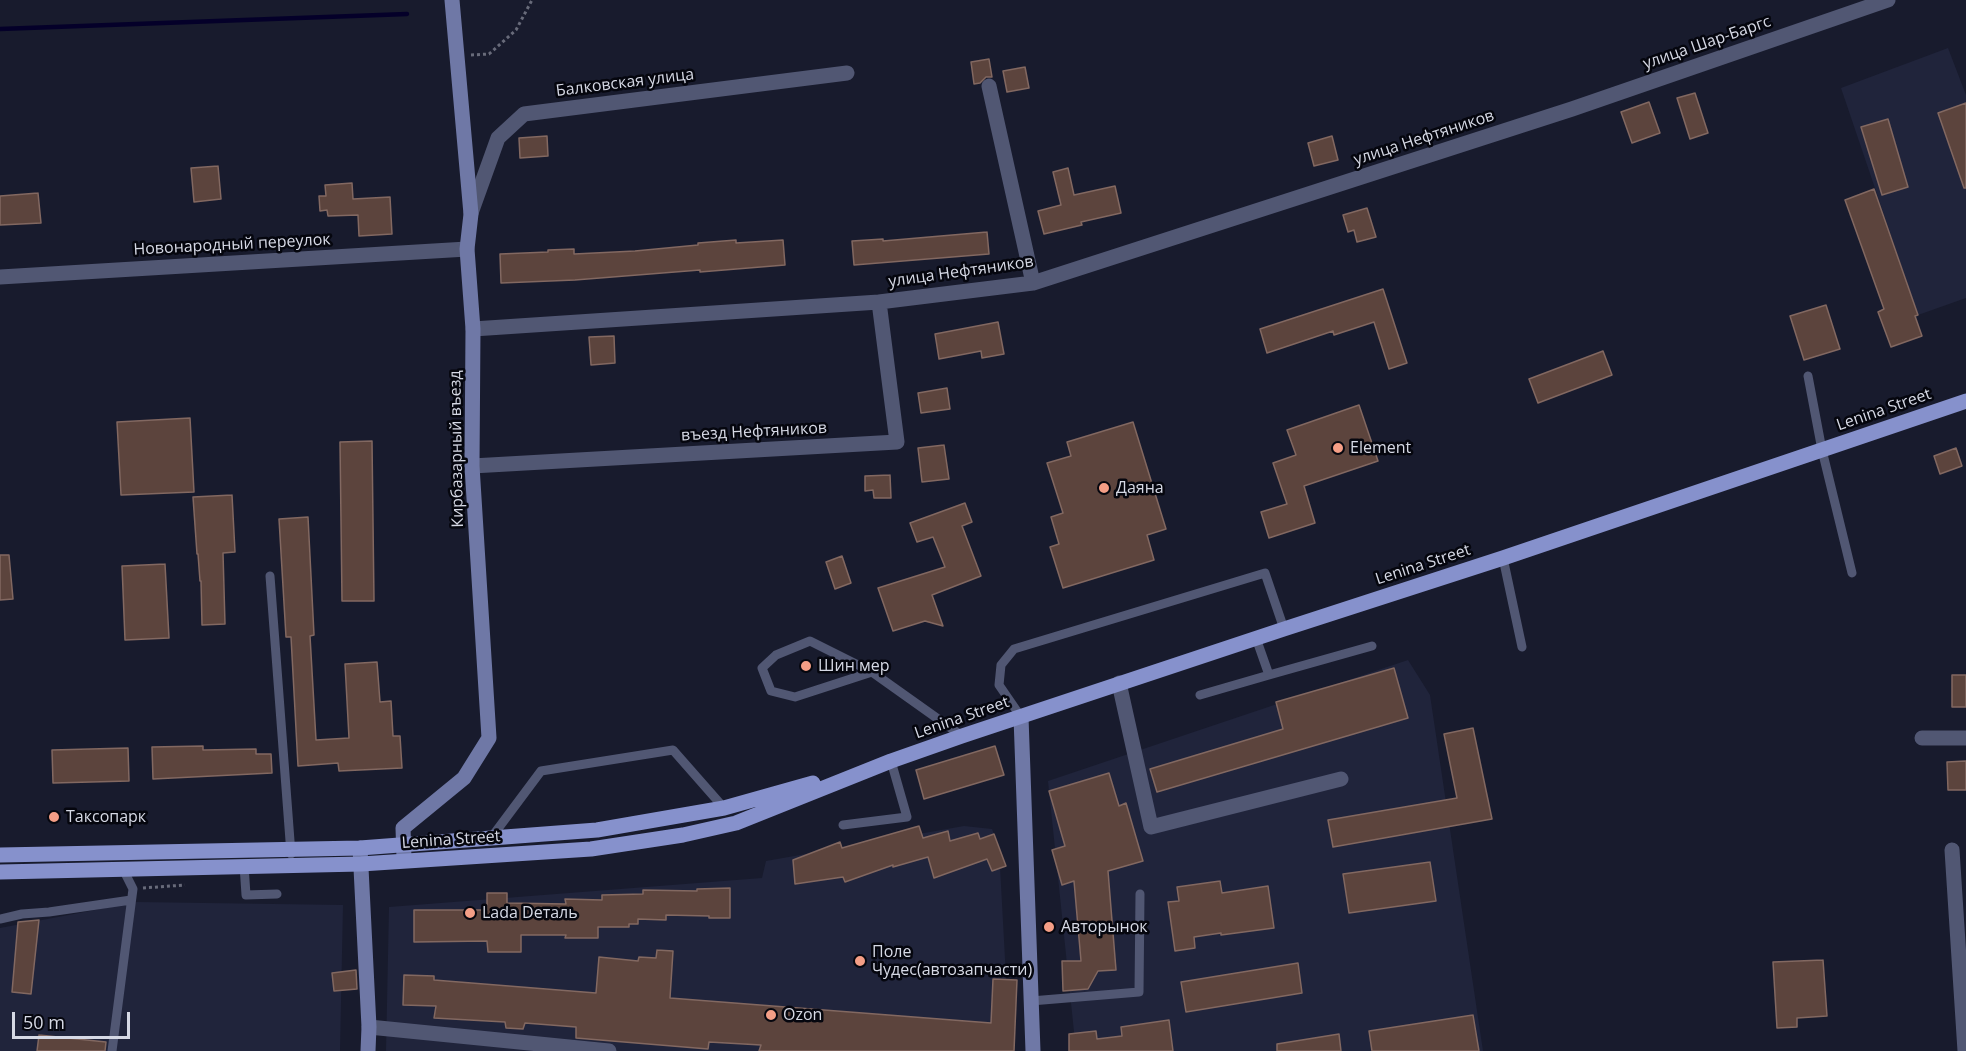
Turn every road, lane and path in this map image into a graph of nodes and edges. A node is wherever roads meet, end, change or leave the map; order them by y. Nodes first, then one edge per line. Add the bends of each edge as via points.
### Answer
1 (452, 0) edge
2 (532, 0) edge
3 (1888, 0) edge
4 (458, 56) junction
5 (847, 73) dead end
6 (989, 86) dead end
7 (1572, 109) joint
8 (471, 214) junction
9 (467, 249) junction
10 (0, 277) edge
11 (1033, 283) junction
12 (879, 302) junction
13 (473, 329) junction
14 (1808, 376) dead end
15 (1966, 401) edge
16 (1822, 450) junction
17 (472, 466) junction
18 (1503, 558) junction
19 (1852, 573) dead end
20 (270, 576) dead end
21 (1284, 629) junction
22 (1256, 638) junction
23 (1372, 646) dead end
24 (1522, 647) dead end
25 (872, 672) junction
26 (1269, 675) junction
27 (1119, 683) junction
28 (1200, 695) dead end
29 (1021, 717) junction
30 (962, 736) junction
31 (1922, 738) dead end
32 (1966, 738) edge
33 (891, 761) junction
34 (1341, 779) dead end
35 (724, 808) junction
36 (843, 825) dead end
37 (491, 838) junction
38 (403, 845) junction
39 (360, 848) junction
40 (1952, 850) dead end
41 (0, 855) edge
42 (291, 857) junction
43 (404, 861) junction
44 (361, 864) junction
45 (244, 866) junction
46 (123, 869) junction
47 (0, 872) edge
48 (189, 884) dead end
49 (133, 889) junction
50 (277, 894) dead end
51 (1140, 894) dead end
52 (131, 900) junction
53 (0, 919) edge
54 (1031, 1001) junction
55 (369, 1027) junction
56 (551, 1048) edge
57 (112, 1051) edge
58 (368, 1051) edge
59 (609, 1051) edge
60 (1033, 1051) edge
61 (1965, 1051) edge

1 - 4 street, Кирбазарный въезд
2 - 4 path via 516,30 489,54
3 - 7 street, улица Шар-Баргс
4 - 8 street, Кирбазарный въезд
5 - 8 street, Балковская улица via 524,114 498,138
6 - 11 street
7 - 11 street, улица Нефтяников
8 - 9 street, Кирбазарный въезд
9 - 10 street, Новонародный переулок
9 - 13 street, Кирбазарный въезд
11 - 12 street, улица Нефтяников
12 - 13 street, улица Нефтяников
12 - 17 street, въезд Нефтяников via 897,442
13 - 17 street, Кирбазарный въезд
14 - 16 lane
15 - 16 main road, Lenina Street
16 - 18 main road, Lenina Street
16 - 19 lane
17 - 38 street, Кирбазарный въезд via 489,738 464,778 403,828
18 - 21 main road, Lenina Street
18 - 24 lane
20 - 42 lane
21 - 22 main road, Lenina Street
21 - 29 lane via 1265,573 1014,649 1001,665 999,685
22 - 26 lane
22 - 27 main road, Lenina Street
23 - 26 lane
25 - 25 lane via 810,641 776,655 762,668 771,691 795,697
25 - 30 lane
26 - 28 lane
27 - 29 main road, Lenina Street
27 - 34 street via 1151,827
29 - 30 main road, Lenina Street
29 - 54 street
30 - 33 main road, Lenina Street
31 - 32 street
33 - 35 main road, Lenina Street
33 - 36 lane via 908,817
33 - 43 main road, Lenina Street via 736,823 683,835 591,849
35 - 37 main road, Lenina Street via 597,830
35 - 37 lane via 673,750 541,771
37 - 38 main road, Lenina Street
38 - 39 main road, Lenina Street
38 - 43 street, Кирбазарный въезд
39 - 42 main road, Lenina Street
39 - 44 street
40 - 61 street
41 - 42 main road, Lenina Street
42 - 44 main road, Lenina Street
42 - 45 main road, Lenina Street
43 - 44 main road, Lenina Street
44 - 55 street
45 - 46 main road, Lenina Street
45 - 50 lane via 246,895
46 - 47 main road, Lenina Street
46 - 49 lane
48 - 49 path
49 - 52 lane
51 - 54 lane via 1139,992
52 - 53 lane
52 - 57 lane
54 - 60 street
55 - 56 street
55 - 58 street
56 - 59 street

